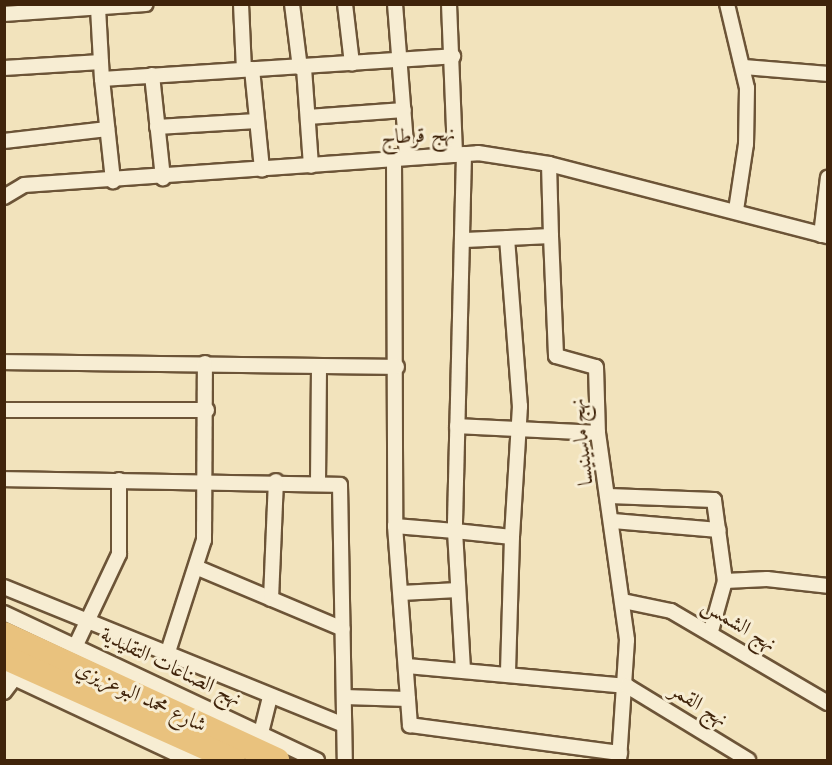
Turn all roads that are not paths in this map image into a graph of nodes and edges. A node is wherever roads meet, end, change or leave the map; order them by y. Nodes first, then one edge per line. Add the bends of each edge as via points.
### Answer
1 (146, 4) edge
2 (241, 4) edge
3 (292, 4) edge
4 (345, 4) edge
5 (395, 4) edge
6 (449, 4) edge
7 (727, 4) edge
8 (104, 6) edge
9 (4, 14) edge
10 (453, 56) junction
11 (399, 61) junction
12 (101, 62) junction
13 (352, 64) junction
14 (745, 67) junction
15 (4, 68) edge
16 (302, 68) junction
17 (248, 69) junction
18 (828, 74) edge
19 (152, 75) junction
20 (102, 79) junction
21 (404, 110) junction
22 (308, 117) junction
23 (256, 121) junction
24 (157, 127) junction
25 (107, 129) junction
26 (4, 141) edge
27 (460, 154) junction
28 (401, 157) junction
29 (549, 164) junction
30 (311, 166) junction
31 (262, 170) junction
32 (828, 177) edge
33 (163, 178) junction
34 (113, 181) junction
35 (4, 197) edge
36 (736, 210) junction
37 (824, 236) edge
38 (551, 237) junction
39 (507, 238) junction
40 (465, 240) junction
41 (4, 362) edge
42 (205, 363) junction
43 (319, 366) junction
44 (397, 367) junction
45 (4, 410) edge
46 (207, 410) junction
47 (457, 426) junction
48 (519, 428) junction
49 (598, 433) junction
50 (4, 479) edge
51 (119, 480) junction
52 (208, 481) junction
53 (276, 482) junction
54 (318, 482) junction
55 (609, 496) junction
56 (613, 521) junction
57 (395, 526) junction
58 (718, 530) junction
59 (455, 531) junction
60 (512, 537) junction
61 (198, 568) junction
62 (725, 581) junction
63 (828, 586) edge
64 (4, 587) edge
65 (459, 590) junction
66 (401, 594) junction
67 (271, 599) junction
68 (623, 601) junction
69 (4, 613) edge
70 (86, 622) junction
71 (343, 629) junction
72 (711, 631) junction
73 (4, 634) edge
74 (76, 645) junction
75 (167, 655) junction
76 (407, 666) junction
77 (463, 670) junction
78 (508, 673) junction
79 (7, 674) edge
80 (627, 686) junction
81 (344, 697) junction
82 (270, 698) junction
83 (408, 699) junction
84 (828, 703) edge
85 (344, 725) junction
86 (261, 734) junction
87 (188, 756) edge
88 (620, 757) edge
89 (233, 760) edge
90 (277, 760) edge
91 (317, 760) edge
92 (345, 760) edge
93 (748, 760) edge

1 - 8 street
2 - 17 street
3 - 16 street
4 - 13 street
5 - 11 street
6 - 10 street
7 - 14 street
8 - 9 street
8 - 12 street
10 - 11 street
10 - 27 street
11 - 13 street
11 - 21 street
12 - 15 street
12 - 20 street
13 - 16 street
14 - 18 street
14 - 36 street via 746,144
16 - 17 street
16 - 22 street
17 - 19 street
17 - 23 street
19 - 20 street
19 - 24 street
20 - 25 street
21 - 22 street
21 - 28 street
22 - 30 street
23 - 24 street
23 - 31 street
24 - 33 street
25 - 26 street
25 - 34 street
27 - 28 street, نهج قرطاج
27 - 29 street, نهج قرطاج
27 - 40 street
28 - 30 street, نهج قرطاج
28 - 44 street
29 - 36 street, نهج قرطاج
29 - 38 street
30 - 31 street, نهج قرطاج
31 - 33 street, نهج قرطاج
32 - 37 street
33 - 34 street, نهج قرطاج
34 - 35 street, نهج قرطاج via 24,185
36 - 37 street, نهج قرطاج
38 - 39 street
38 - 49 street, نهج ماسينيسا via 556,356 596,367
39 - 40 street
39 - 48 street
40 - 47 street
41 - 42 street
42 - 43 street
42 - 46 street
43 - 44 street
43 - 54 street
44 - 57 street
45 - 46 street
46 - 52 street
47 - 48 street
47 - 59 street
48 - 49 street
48 - 60 street
49 - 55 street, نهج ماسينيسا
50 - 51 street
51 - 52 street
51 - 70 street via 119,554
52 - 53 street
52 - 61 street
53 - 54 street
53 - 67 street
54 - 71 street via 336,482 342,489
55 - 56 street, نهج ماسينيسا
55 - 58 street via 709,497 716,503
56 - 58 street
56 - 68 street, نهج ماسينيسا
57 - 59 street
57 - 66 street
58 - 62 street
59 - 60 street
59 - 65 street
60 - 78 street
61 - 67 street
61 - 75 street
62 - 63 street via 767,579
62 - 72 street
64 - 70 street
65 - 66 street
65 - 77 street
66 - 76 street
67 - 71 street
68 - 72 street, نهج الشمس via 653,603
68 - 80 street, نهج ماسينيسا
69 - 74 street, نهج الصناعات التقليدية
70 - 74 street
70 - 75 street
71 - 81 street
72 - 84 street, نهج الشمس
73 - 90 highway, شارع محمد البوعزيزي
74 - 86 street, نهج الصناعات التقليدية
75 - 82 street
76 - 77 street
76 - 83 street
77 - 78 street
78 - 80 street
79 - 87 highway, شارع محمد البوعزيزي
80 - 88 street, نهج ماسينيسا
80 - 93 street, نهج القمر
81 - 83 street
81 - 85 street
82 - 85 street
82 - 86 street
83 - 88 street via 414,729
85 - 92 street
86 - 91 street, نهج الصناعات التقليدية
87 - 89 highway, شارع محمد البوعزيزي

